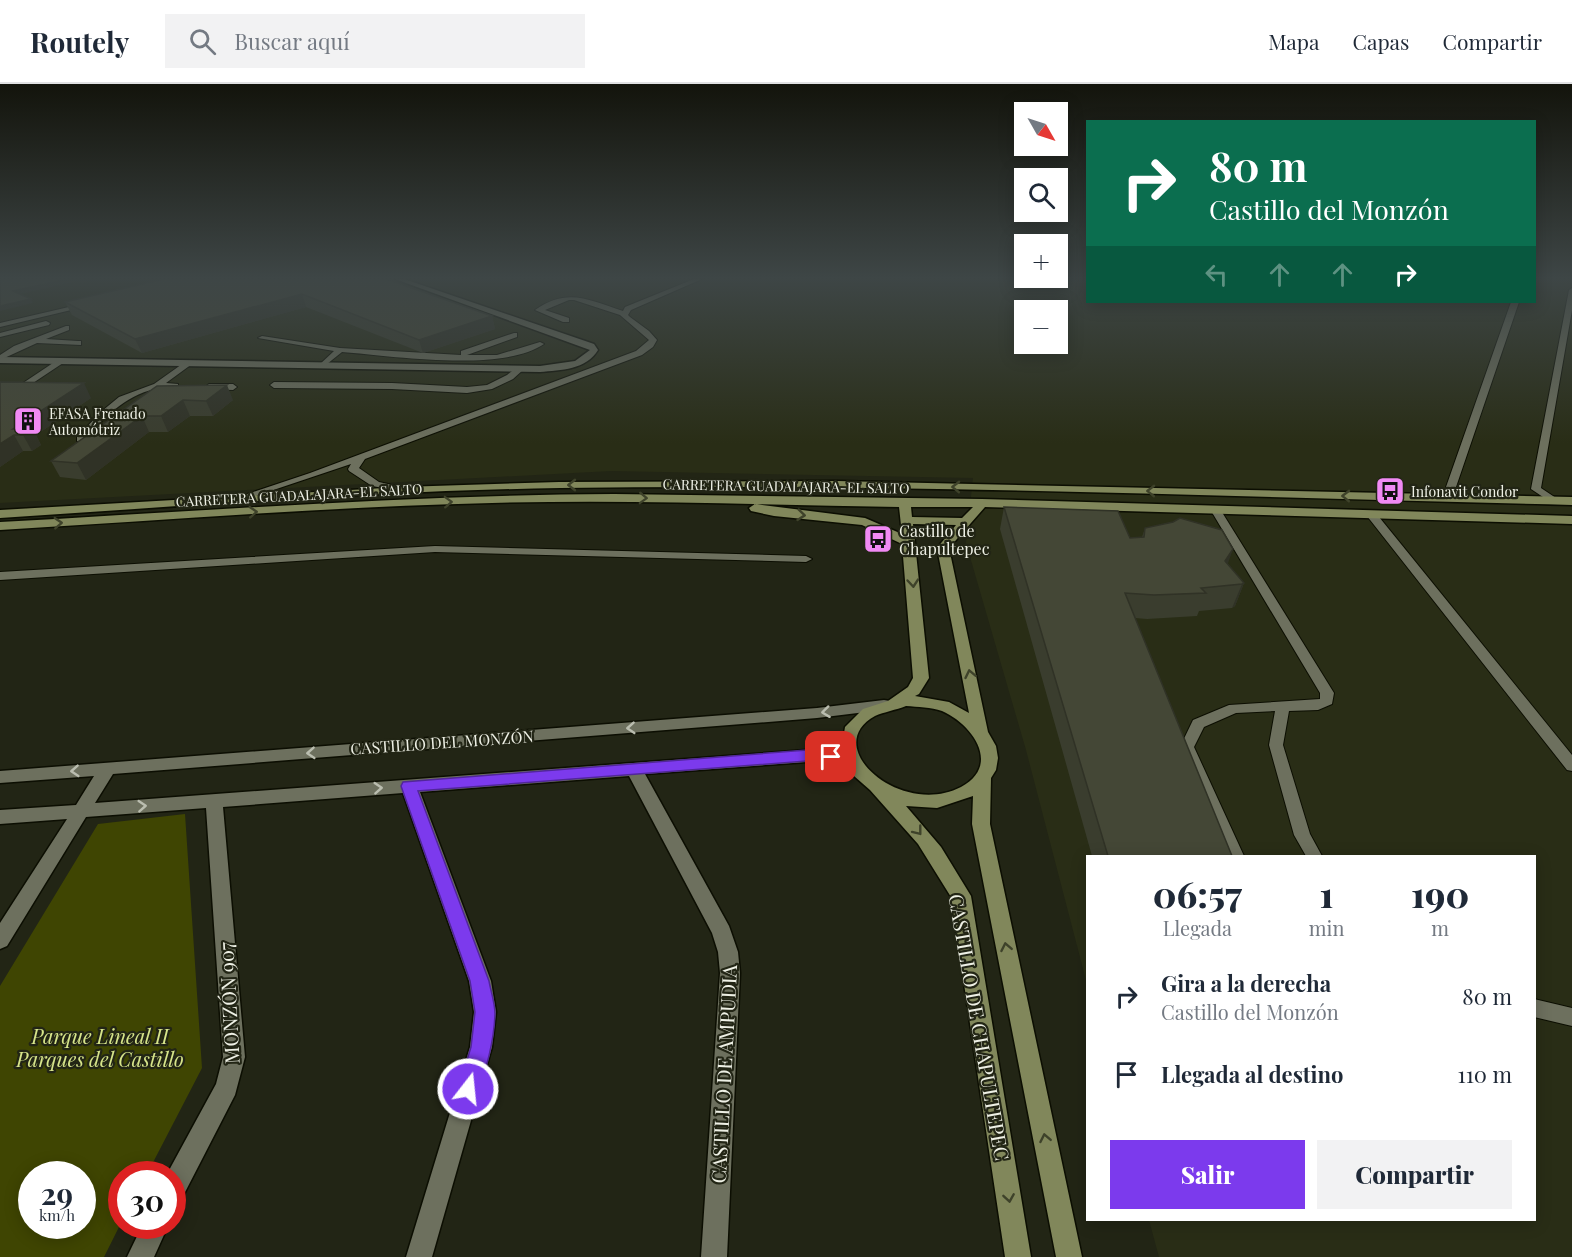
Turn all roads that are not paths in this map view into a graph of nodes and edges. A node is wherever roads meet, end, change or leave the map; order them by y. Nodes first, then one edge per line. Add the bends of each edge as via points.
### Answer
1 (51, 334) edge
2 (556, 334) edge
3 (649, 334) edge
4 (1504, 334) edge
5 (1565, 334) edge
6 (514, 335) dead end
7 (262, 338) dead end
8 (32, 341) junction
9 (78, 343) dead end
10 (540, 344) dead end
11 (340, 350) junction
12 (453, 357) junction
13 (0, 359) edge
14 (62, 361) junction
15 (188, 364) junction
16 (322, 366) junction
17 (520, 369) junction
18 (24, 385) edge
19 (274, 385) dead end
20 (157, 386) junction
21 (190, 386) edge
22 (201, 386) edge
23 (233, 387) dead end
24 (80, 439) edge
25 (362, 457) junction
26 (402, 490) junction
27 (1456, 498) junction
28 (1552, 500) junction
29 (723, 501) junction
30 (1572, 501) edge
31 (229, 502) junction
32 (982, 503) junction
33 (905, 504) junction
34 (1215, 509) junction
35 (0, 514) edge
36 (1371, 514) junction
37 (907, 520) junction
38 (1572, 520) edge
39 (966, 522) junction
40 (0, 526) edge
41 (909, 542) junction
42 (806, 559) dead end
43 (0, 576) edge
44 (889, 704) junction
45 (1283, 706) junction
46 (981, 731) junction
47 (853, 764) junction
48 (1572, 766) edge
49 (108, 768) junction
50 (634, 770) junction
51 (0, 777) edge
52 (983, 778) junction
53 (409, 786) junction
54 (878, 789) junction
55 (214, 801) junction
56 (80, 810) junction
57 (0, 817) edge
58 (1236, 855) edge
59 (1313, 855) edge
60 (0, 940) edge
61 (1536, 1008) edge
62 (1572, 1017) edge
63 (186, 1165) edge
64 (149, 1239) edge
65 (140, 1257) edge
66 (419, 1257) edge
67 (714, 1257) edge
68 (1018, 1257) edge
69 (1069, 1257) edge

1 - 8 lane
2 - 17 street via 594,350 587,358 554,368
3 - 25 lane via 653,340 639,352
4 - 27 lane via 1451,487
5 - 28 lane via 1536,489
6 - 12 lane
7 - 11 lane
8 - 9 lane
8 - 13 lane
10 - 12 lane via 497,357
11 - 12 lane
11 - 16 lane
13 - 14 street
14 - 15 street
14 - 18 lane
15 - 16 street
15 - 20 lane
16 - 17 street
17 - 19 lane via 489,387 467,390
20 - 21 lane
20 - 24 lane via 115,402
22 - 23 lane
25 - 26 lane via 353,469 376,484
25 - 31 lane
27 -> 26 main road, CARRETERA GUADALAJARA-EL SALTO via 837,484
26 - 31 main road, CARRETERA GUADALAJARA-EL SALTO
27 - 28 main road, CARRETERA GUADALAJARA-EL SALTO
28 - 30 main road, CARRETERA GUADALAJARA-EL SALTO
29 - 33 main road, CARRETERA GUADALAJARA-EL SALTO
40 -> 29 main road, CARRETERA GUADALAJARA-EL SALTO via 487,500
29 -> 41 main road via 774,512 865,522
31 - 35 main road, CARRETERA GUADALAJARA-EL SALTO
32 - 33 main road, CARRETERA GUADALAJARA-EL SALTO
32 - 34 main road, CARRETERA GUADALAJARA-EL SALTO via 1088,511
32 - 39 main road
33 - 37 main road
34 - 36 main road, CARRETERA GUADALAJARA-EL SALTO
34 - 45 lane via 1327,693 1328,701 1318,705
36 - 38 main road, CARRETERA GUADALAJARA-EL SALTO
36 - 48 lane
37 - 39 main road
37 - 41 main road
46 -> 39 main road via 944,548
41 -> 44 main road via 921,678 914,690
42 - 43 lane via 435,549
44 - 46 main road via 927,702 949,708
44 - 47 main road via 866,714 853,726 848,742
44 -> 49 street, CASTILLO DEL MONZÓN via 817,713
45 - 58 lane via 1234,708 1198,724 1187,747
45 - 59 lane via 1276,745 1302,835
46 - 52 main road via 989,746 990,763
47 - 50 street via 831,757 807,756
47 - 54 main road
49 -> 51 street, CASTILLO DEL MONZÓN
49 - 56 street
50 - 53 street
50 - 67 street, CASTILLO DE AMPUDIA via 722,932 728,952
52 - 54 main road via 949,799 900,798
69 -> 52 main road via 981,824
55 -> 53 street
53 - 66 street via 480,981 485,1012 481,1047
54 -> 68 main road, CASTILLO DE CHAPULTEPEC via 910,820 944,864 962,896
56 -> 55 street
55 - 63 street, MONZÓN 907 via 233,1071
56 - 57 street
56 - 60 street
61 - 62 lane
64 - 65 street

